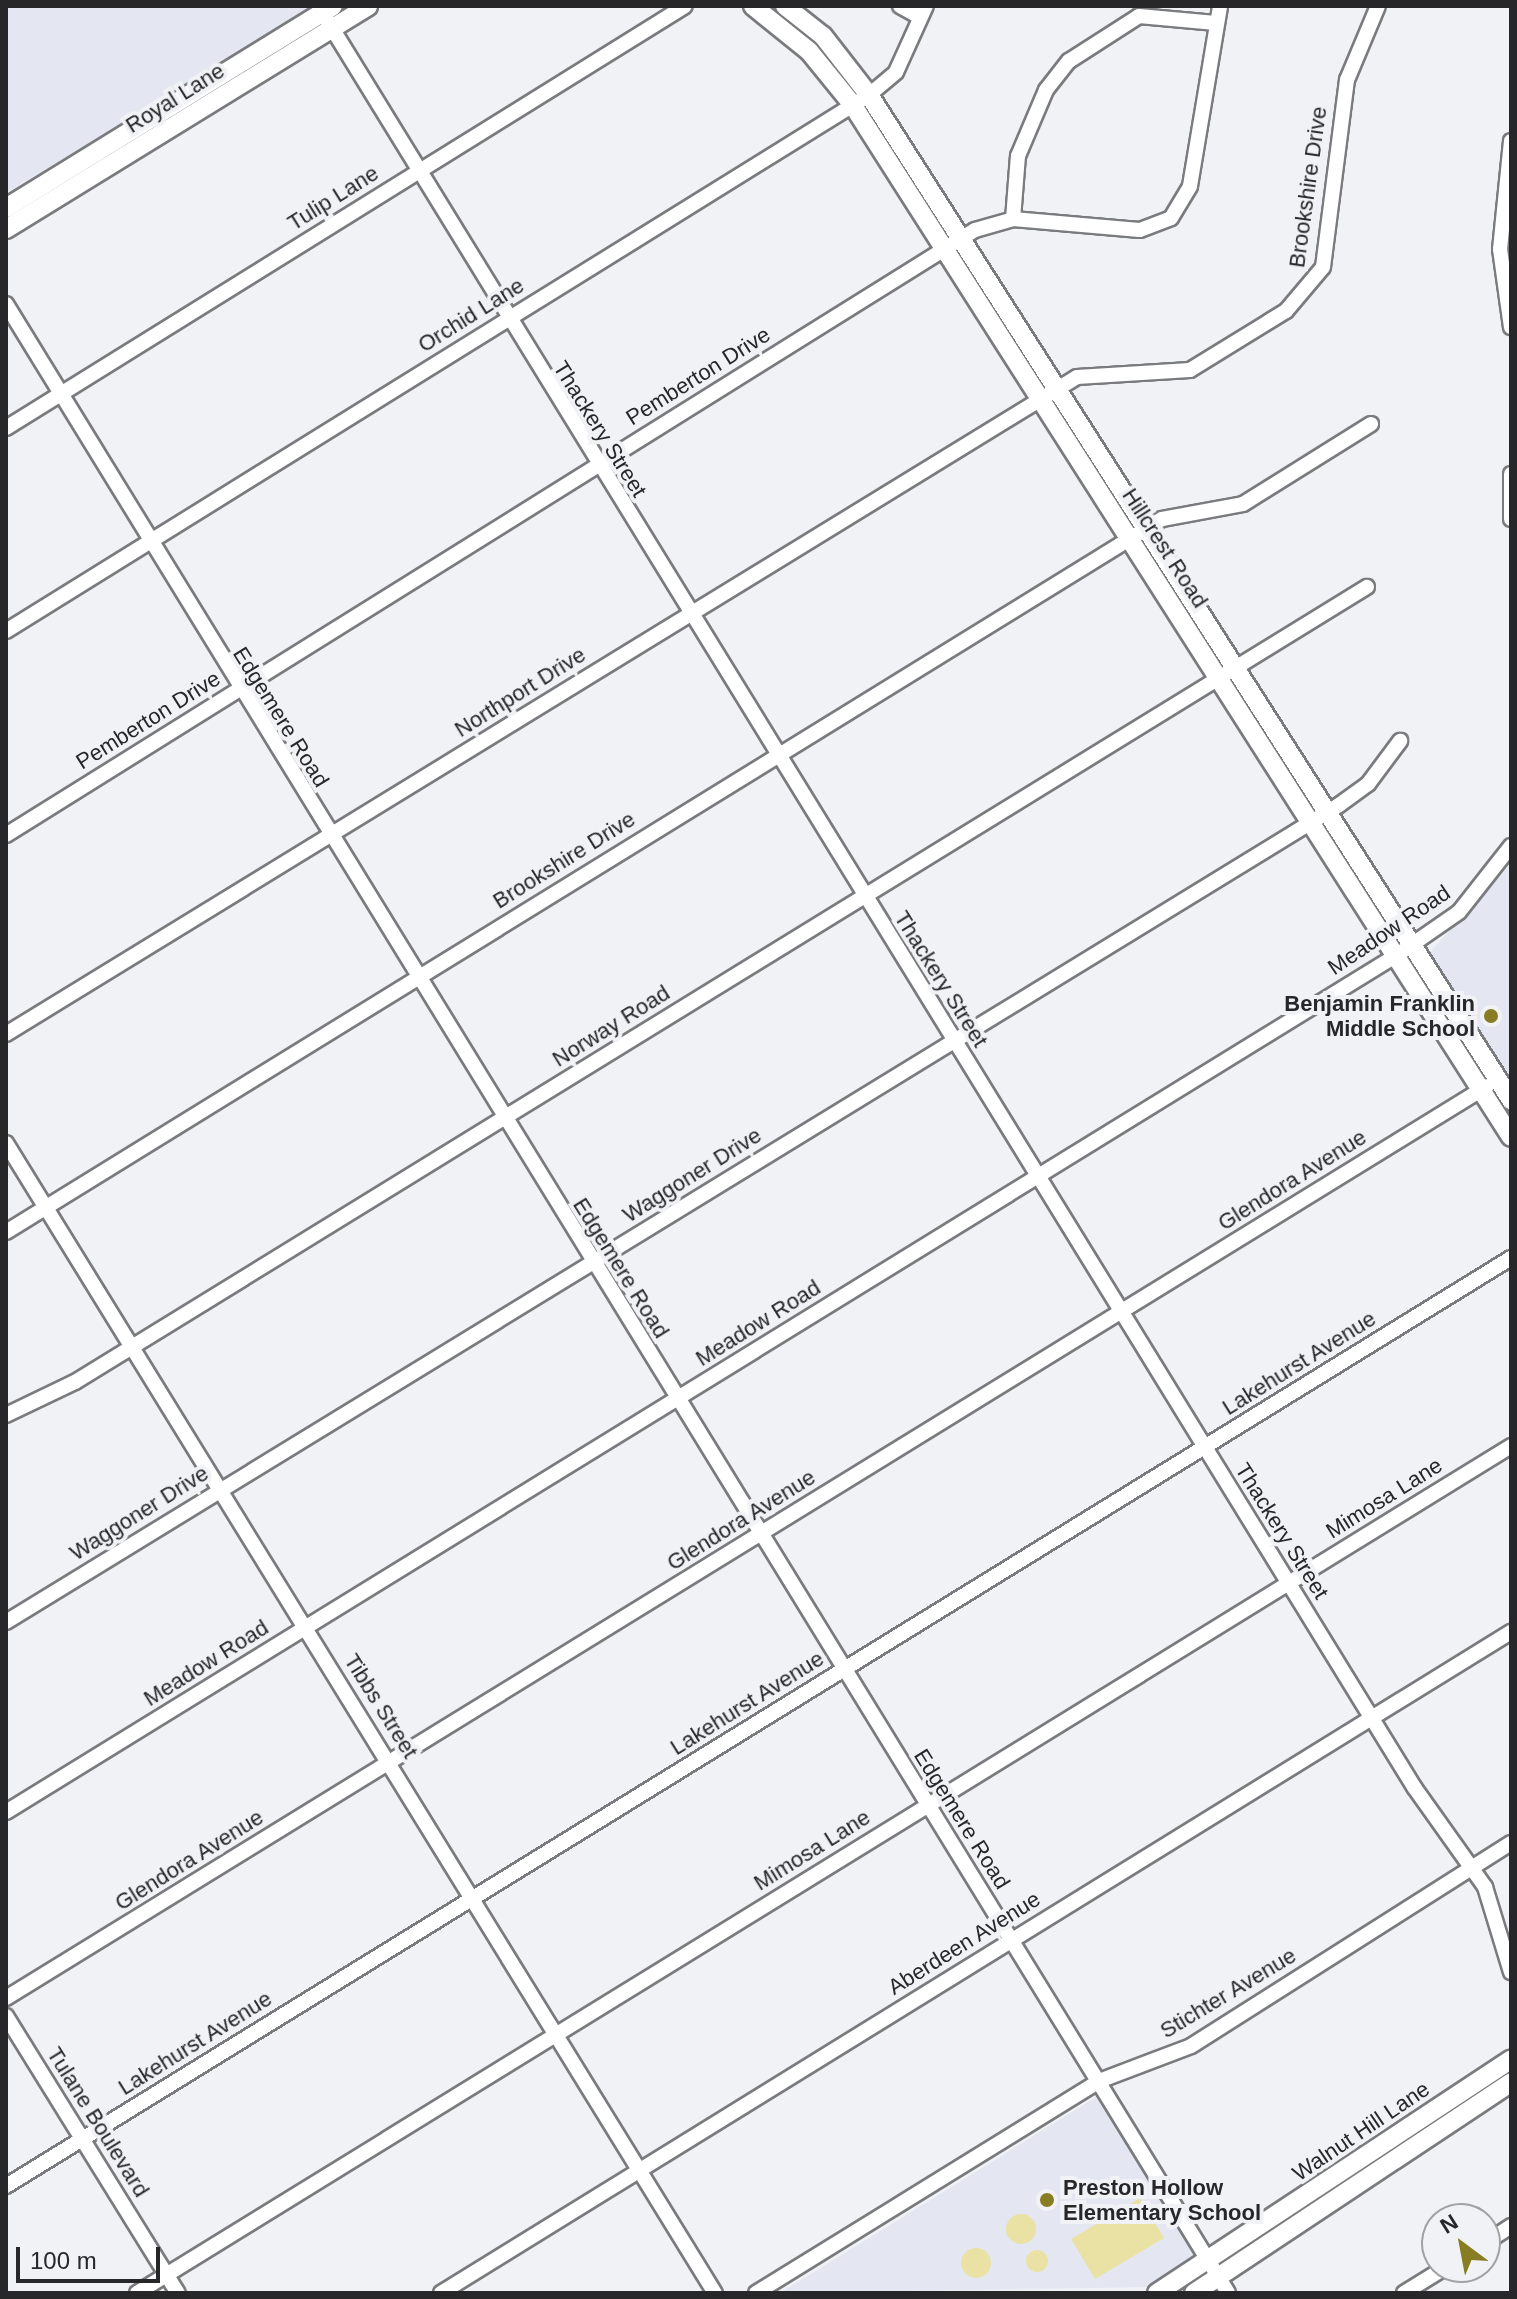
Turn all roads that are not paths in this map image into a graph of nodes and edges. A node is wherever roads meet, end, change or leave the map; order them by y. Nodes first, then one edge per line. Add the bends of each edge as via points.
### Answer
1 (368, 6) edge
2 (685, 6) edge
3 (753, 6) edge
4 (785, 6) edge
5 (900, 6) edge
6 (1220, 6) edge
7 (1378, 6) edge
8 (923, 12) edge
9 (329, 16) edge
10 (1216, 23) junction
11 (869, 95) junction
12 (852, 104) junction
13 (155, 127) junction
14 (1511, 141) edge
15 (1509, 160) edge
16 (418, 171) junction
17 (6, 208) edge
18 (1013, 219) junction
19 (6, 229) edge
20 (953, 243) junction
21 (6, 304) edge
22 (507, 319) junction
23 (1511, 327) edge
24 (1058, 389) junction
25 (61, 394) junction
26 (1041, 399) junction
27 (1371, 424) dead end
28 (6, 428) edge
29 (597, 465) junction
30 (1511, 474) edge
31 (1511, 519) edge
32 (1147, 528) junction
33 (1130, 539) junction
34 (149, 542) junction
35 (1367, 587) dead end
36 (690, 614) junction
37 (6, 631) edge
38 (1237, 668) junction
39 (1220, 678) junction
40 (239, 689) junction
41 (1400, 741) dead end
42 (776, 755) junction
43 (1320, 817) junction
44 (6, 835) edge
45 (329, 836) junction
46 (1511, 846) edge
47 (864, 896) junction
48 (1405, 950) junction
49 (417, 977) junction
50 (6, 1034) edge
51 (953, 1040) junction
52 (1498, 1079) junction
53 (1481, 1090) junction
54 (1511, 1100) edge
55 (503, 1118) junction
56 (1511, 1137) edge
57 (6, 1143) edge
58 (1037, 1176) junction
59 (46, 1208) junction
60 (6, 1232) edge
61 (1511, 1258) edge
62 (592, 1262) junction
63 (1121, 1312) junction
64 (131, 1346) junction
65 (676, 1400) junction
66 (6, 1415) edge
67 (1511, 1446) edge
68 (1204, 1447) junction
69 (219, 1490) junction
70 (758, 1535) junction
71 (1288, 1583) junction
72 (6, 1622) edge
73 (306, 1627) junction
74 (1511, 1632) edge
75 (843, 1670) junction
76 (1372, 1719) junction
77 (391, 1763) junction
78 (927, 1805) junction
79 (6, 1812) edge
80 (1511, 1843) edge
81 (1473, 1867) junction
82 (473, 1898) junction
83 (1010, 1940) junction
84 (1511, 1972) edge
85 (6, 1998) edge
86 (6, 2016) edge
87 (556, 2035) junction
88 (1511, 2060) edge
89 (1099, 2081) junction
90 (1511, 2082) edge
91 (83, 2138) junction
92 (641, 2170) junction
93 (6, 2186) edge
94 (166, 2274) junction
95 (1218, 2278) edge
96 (137, 2293) edge
97 (178, 2293) edge
98 (441, 2293) edge
99 (715, 2293) edge
100 (756, 2293) edge
101 (1157, 2293) edge
102 (1194, 2293) edge

1 - 9 main road, Royal Lane
2 - 16 street, Tulip Lane
3 - 12 main road, Hillcrest Road via 809,51
4 - 11 main road, Hillcrest Road via 823,36
5 - 8 street
6 - 10 street, Pemberton Drive
7 - 24 street, Brookshire Drive via 1347,80 1323,267 1309,290 1190,370 1156,377 1092,371
8 - 11 street, Orchid Lane via 896,72
9 - 13 main road, Royal Lane
9 - 16 street, Thackery Street
10 - 18 street via 1139,16 1069,61 1046,90 1021,146
10 - 18 street, Pemberton Drive via 1193,172 1177,212 1140,230
11 - 12 street, Orchid Lane
11 - 20 main road, Hillcrest Road
12 - 20 main road, Hillcrest Road
12 - 22 street, Orchid Lane
13 - 17 main road, Royal Lane
13 - 19 main road, Royal Lane
14 - 15 street
15 - 23 street via 1500,249
16 - 22 street, Thackery Street
16 - 25 street, Tulip Lane
18 - 20 street, Pemberton Drive
20 - 24 main road, Hillcrest Road
20 - 26 main road, Hillcrest Road
20 - 29 street, Pemberton Drive
21 - 25 street, Edgemere Road
22 - 29 street, Thackery Street
22 - 34 street, Orchid Lane
24 - 26 street, Northport Drive
24 - 32 main road, Hillcrest Road
25 - 28 street, Tulip Lane
25 - 34 street, Edgemere Road
26 - 33 main road, Hillcrest Road
26 - 36 street, Northport Drive
27 - 32 street, Brookshire Drive via 1243,504 1181,512
29 - 36 street, Thackery Street
29 - 40 street, Pemberton Drive
30 - 31 street
32 - 33 street, Brookshire Drive
32 - 38 main road, Hillcrest Road
33 - 39 main road, Hillcrest Road
33 - 42 street, Brookshire Drive
34 - 37 street, Orchid Lane
34 - 40 street, Edgemere Road
35 - 38 street, Norway Road
36 - 42 street, Thackery Street
36 - 45 street, Northport Drive
38 - 39 street, Norway Road
38 - 43 main road, Hillcrest Road
39 - 43 main road, Hillcrest Road
39 - 47 street, Norway Road
40 - 44 street, Pemberton Drive
40 - 45 street, Edgemere Road
41 - 43 street, Waggoner Drive via 1368,784
42 - 47 street, Thackery Street
42 - 49 street, Brookshire Drive
43 - 48 main road, Hillcrest Road
43 - 51 street, Waggoner Drive
45 - 49 street, Edgemere Road
45 - 50 street, Northport Drive
46 - 48 street, Meadow Road via 1470,901
47 - 51 street, Thackery Street
47 - 55 street, Norway Road
48 - 52 main road, Hillcrest Road
48 - 53 main road, Hillcrest Road
48 - 58 street, Meadow Road
49 - 55 street, Edgemere Road
49 - 59 street, Brookshire Drive
51 - 58 street, Thackery Street
51 - 62 street, Waggoner Drive
52 - 53 street, Glendora Avenue
52 - 54 main road, Hillcrest Road
53 - 56 main road, Hillcrest Road
53 - 63 street, Glendora Avenue
55 - 62 street, Edgemere Road
55 - 64 street, Norway Road
57 - 59 street, Tibbs Street
58 - 63 street, Thackery Street
58 - 65 street, Meadow Road
59 - 60 street, Brookshire Drive
59 - 64 street, Tibbs Street
61 - 68 street, Lakehurst Avenue
62 - 65 street, Edgemere Road
62 - 69 street, Waggoner Drive
63 - 68 street, Thackery Street
63 - 70 street, Glendora Avenue
64 - 66 street, Norway Road
64 - 69 street, Tibbs Street
65 - 70 street, Edgemere Road
65 - 73 street, Meadow Road
67 - 71 street, Mimosa Lane
68 - 71 street, Thackery Street
68 - 75 street, Lakehurst Avenue
69 - 72 street, Waggoner Drive
69 - 73 street, Tibbs Street
70 - 75 street, Edgemere Road
70 - 77 street, Glendora Avenue
71 - 76 street, Thackery Street
71 - 78 street, Mimosa Lane
73 - 77 street, Tibbs Street
73 - 79 street, Meadow Road
74 - 76 street, Aberdeen Avenue
75 - 78 street, Edgemere Road
75 - 82 street, Lakehurst Avenue
76 - 81 street, Thackery Street
76 - 83 street, Aberdeen Avenue
77 - 82 street, Tibbs Street
77 - 85 street, Glendora Avenue
78 - 83 street, Edgemere Road
78 - 87 street, Mimosa Lane
80 - 81 street, Stichter Avenue
81 - 84 street, Thackery Street via 1496,1910
81 - 89 street, Stichter Avenue via 1191,2046
82 - 87 street, Tibbs Street
82 - 91 street, Lakehurst Avenue
83 - 89 street, Edgemere Road
83 - 92 street, Aberdeen Avenue
86 - 91 street, Tulane Boulevard
87 - 92 street, Tibbs Street
87 - 94 street, Mimosa Lane
88 - 95 main road, Walnut Hill Lane
89 - 95 street, Edgemere Road
89 - 100 street, Stichter Avenue
90 - 95 main road, Walnut Hill Lane
91 - 93 street, Lakehurst Avenue
91 - 94 street, Tulane Boulevard
92 - 98 street, Aberdeen Avenue
92 - 99 street, Tibbs Street
94 - 96 street, Mimosa Lane
94 - 97 street, Tulane Boulevard
95 - 101 main road, Walnut Hill Lane
95 - 102 main road, Walnut Hill Lane

